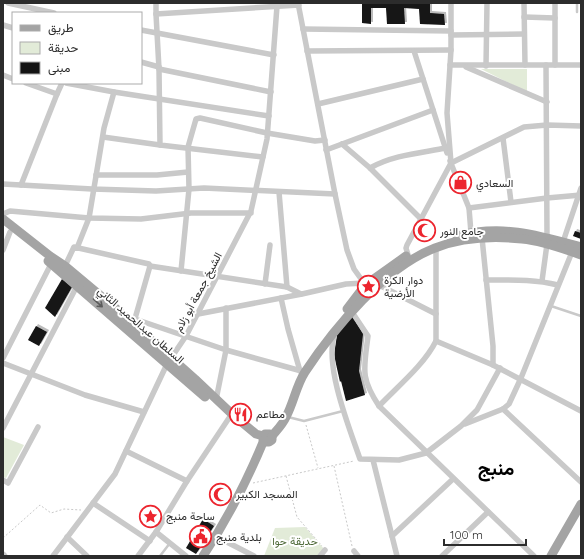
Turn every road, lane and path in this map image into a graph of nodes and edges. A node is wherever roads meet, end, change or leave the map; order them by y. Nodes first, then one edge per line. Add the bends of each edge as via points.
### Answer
1 (8, 3) edge
2 (156, 3) edge
3 (451, 3) edge
4 (487, 3) edge
5 (524, 3) edge
6 (555, 3) edge
7 (577, 3) edge
8 (299, 4) edge
9 (277, 6) junction
10 (49, 12) edge
11 (577, 12) dead end
12 (156, 14) junction
13 (524, 17) junction
14 (555, 18) junction
15 (142, 30) edge
16 (302, 30) junction
17 (451, 33) junction
18 (158, 34) junction
19 (487, 34) junction
20 (524, 34) junction
21 (414, 50) junction
22 (451, 50) junction
23 (307, 51) junction
24 (274, 56) junction
25 (142, 62) edge
26 (450, 65) junction
27 (546, 65) junction
28 (555, 65) junction
29 (581, 65) edge
30 (464, 66) junction
31 (486, 66) junction
32 (525, 66) junction
33 (159, 68) junction
34 (422, 79) junction
35 (29, 84) edge
36 (62, 84) edge
37 (71, 84) edge
38 (114, 92) junction
39 (271, 92) junction
40 (57, 94) junction
41 (159, 98) junction
42 (546, 102) junction
43 (318, 104) junction
44 (433, 110) junction
45 (269, 116) junction
46 (547, 125) junction
47 (581, 126) edge
48 (267, 132) junction
49 (103, 137) junction
50 (503, 138) junction
51 (325, 140) junction
52 (342, 144) junction
53 (160, 145) junction
54 (188, 147) junction
55 (446, 148) junction
56 (326, 150) junction
57 (263, 157) junction
58 (451, 162) junction
59 (370, 168) junction
60 (188, 172) junction
61 (96, 175) junction
62 (3, 184) edge
63 (21, 185) junction
64 (581, 188) edge
65 (93, 189) junction
66 (189, 189) junction
67 (256, 191) junction
68 (279, 192) junction
69 (335, 194) junction
70 (580, 195) edge
71 (547, 198) junction
72 (511, 202) junction
73 (468, 208) junction
74 (187, 213) junction
75 (250, 213) junction
76 (3, 214) edge
77 (89, 218) junction
78 (420, 218) junction
79 (3, 219) edge
80 (3, 225) edge
81 (10, 232) junction
82 (471, 233) junction
83 (482, 238) junction
84 (547, 241) junction
85 (563, 242) junction
86 (270, 245) dead end
87 (77, 248) junction
88 (436, 248) junction
89 (581, 248) edge
90 (3, 250) edge
91 (572, 252) junction
92 (408, 255) junction
93 (581, 255) edge
94 (51, 264) junction
95 (65, 266) junction
96 (150, 266) junction
97 (181, 271) junction
98 (217, 277) junction
99 (486, 280) junction
100 (542, 281) junction
101 (79, 282) junction
102 (265, 284) junction
103 (370, 285) junction
104 (558, 285) junction
105 (287, 287) junction
106 (302, 294) junction
107 (281, 298) junction
108 (550, 306) junction
109 (226, 308) junction
110 (352, 312) junction
111 (198, 314) junction
112 (436, 314) junction
113 (581, 316) edge
114 (134, 322) junction
115 (335, 332) junction
116 (186, 336) junction
117 (436, 341) junction
118 (226, 350) junction
119 (3, 358) edge
120 (169, 361) junction
121 (3, 363) edge
122 (493, 365) junction
123 (500, 368) junction
124 (303, 371) junction
125 (31, 374) junction
126 (521, 378) junction
127 (216, 400) junction
128 (379, 406) junction
129 (503, 408) junction
130 (344, 411) junction
131 (581, 411) edge
132 (144, 412) junction
133 (286, 416) junction
134 (229, 418) junction
135 (304, 421) junction
136 (461, 426) junction
137 (38, 427) dead end
138 (3, 428) edge
139 (266, 438) junction
140 (126, 451) junction
141 (426, 453) junction
142 (360, 459) junction
143 (373, 460) junction
144 (334, 466) junction
145 (318, 468) junction
146 (286, 475) junction
147 (453, 479) junction
148 (3, 480) edge
149 (187, 481) junction
150 (581, 482) edge
151 (251, 483) junction
152 (93, 503) junction
153 (581, 504) edge
154 (88, 510) junction
155 (488, 512) junction
156 (156, 532) junction
157 (392, 536) junction
158 (67, 537) junction
159 (3, 538) edge
160 (221, 539) junction
161 (150, 541) junction
162 (170, 543) junction
163 (325, 550) joint
164 (354, 551) joint
165 (53, 556) edge
166 (86, 556) edge
167 (138, 556) edge
168 (160, 556) edge
169 (186, 556) edge
170 (203, 556) edge
171 (210, 556) edge
172 (254, 556) edge
173 (320, 556) edge
174 (358, 556) edge
175 (397, 556) edge
176 (442, 556) edge
177 (534, 556) edge
178 (551, 556) edge

1 - 10 street
2 - 12 street
3 - 17 street
4 - 19 street
5 - 13 street
6 - 14 street
7 - 11 lane
8 - 9 street
8 - 16 street
9 - 12 street
9 - 24 street, الشيخ جمعة أبو زلام
12 - 18 street
13 - 14 street
13 - 20 street
14 - 28 street
15 - 18 street
16 - 17 street
16 - 23 street
17 - 19 street
17 - 22 street
18 - 24 street
18 - 33 street
19 - 20 street
19 - 31 street
20 - 32 street
21 - 22 street
21 - 23 street
21 - 34 street
22 - 26 street
23 - 43 street
24 - 39 street, الشيخ جمعة أبو زلام
25 - 33 street
26 - 30 street
26 - 58 street via 447,113
27 - 28 street
27 - 32 street
27 - 42 street
28 - 29 street
30 - 31 street
30 - 42 street
31 - 32 street
33 - 39 street
33 - 41 street
34 - 43 street
34 - 44 street
35 - 40 street
36 - 40 street
37 - 38 street
38 - 41 street
38 - 49 street
39 - 45 street, الشيخ جمعة أبو زلام
40 - 63 street
41 - 45 street
41 - 53 street
42 - 46 street
43 - 51 street
44 - 52 street
44 - 55 street
45 - 48 street, الشيخ جمعة أبو زلام
46 - 47 street
46 - 50 street via 524,127
46 - 71 street
48 - 51 street
48 - 54 street via 197,118
48 - 57 street, الشيخ جمعة أبو زلام
49 - 53 street
49 - 61 street
50 - 58 street
50 - 72 street
51 - 56 street
52 - 56 street
52 - 59 street
53 - 54 street
54 - 57 street
54 - 60 street
55 - 58 street
55 - 59 street via 394,158
56 - 69 street
57 - 67 street, الشيخ جمعة أبو زلام
58 - 73 street
58 - 78 street
59 - 78 street
60 - 61 street
60 - 66 street
61 - 65 street
62 - 63 street
63 - 65 street
64 - 70 street
65 - 66 street
65 - 77 street
66 - 67 street
66 - 74 street
67 - 68 street
67 - 75 street, الشيخ جمعة أبو زلام
68 - 69 street
68 - 105 street
69 - 103 street via 351,262 354,269
70 - 71 street
70 - 85 street
71 - 72 street
71 - 84 street
72 - 73 street
73 - 82 street
74 - 75 street
74 - 77 street via 141,219
74 - 97 street
75 - 98 street, الشيخ جمعة أبو زلام
76 - 77 street via 10,211
77 - 87 street
78 - 92 street via 406,247
79 - 95 main road
80 - 81 main road, السلطان عبدالحميد الثاني
81 - 90 street
81 - 94 main road, السلطان عبدالحميد الثاني
82 - 84 main road via 524,232
82 - 92 main road via 435,242
83 - 84 main road
83 - 88 main road via 463,240
83 - 99 street
84 - 85 main road
84 - 91 main road
84 - 100 street
85 - 89 main road
86 - 102 street
87 - 95 street via 74,247
87 - 96 street
88 - 103 main road
88 - 112 street
91 - 93 main road
91 - 104 street
92 - 103 main road
94 - 101 main road, السلطان عبدالحميد الثاني
94 - 119 street
95 - 101 main road
96 - 97 street
96 - 114 street
97 - 98 street
98 - 102 street
98 - 111 street, الشيخ جمعة أبو زلام
99 - 100 street
99 - 122 street
100 - 104 street
101 - 114 main road
101 -> 120 main road, السلطان عبدالحميد الثاني
101 - 125 street
102 - 105 street
103 - 106 street via 346,284
103 - 110 main road
103 - 112 street
103 - 124 main road
104 - 108 street
105 - 106 street
106 - 107 street
107 - 109 street
107 - 124 street via 288,329
108 - 113 lane
108 - 126 street
109 - 111 street
109 - 118 street
110 - 115 main road
110 - 128 street via 368,336 364,372 370,393
111 - 116 street, الشيخ جمعة أبو زلام
112 - 117 street
114 - 116 street
114 - 120 main road
115 - 124 main road
115 - 130 street via 332,361
116 - 118 street
116 - 120 street, الشيخ جمعة أبو زلام
117 - 122 street
117 - 128 street via 424,359
118 - 124 street
118 - 127 street
120 - 127 main road via 195,379
120 - 132 street, الشيخ جمعة أبو زلام
120 - 134 main road, السلطان عبدالحميد الثاني
121 - 125 street
122 - 123 street
123 - 126 street
123 - 136 street via 477,410
124 - 133 main road
124 - 139 main road via 291,387 281,414
125 - 132 street via 85,395
125 - 138 street
126 - 129 street via 509,404
126 - 131 street
127 - 139 main road via 256,434
128 - 141 street
129 - 136 street
129 - 150 street
130 - 135 lane
130 - 142 street
132 - 140 street, الشيخ جمعة أبو زلام
133 - 135 lane
133 - 139 main road
134 - 139 main road, السلطان عبدالحميد الثاني via 254,437
134 - 149 street
135 - 145 path
136 - 141 street
137 - 148 street via 8,483
139 - 151 main road
139 - 170 main road via 248,478
140 - 149 street
140 - 152 street, الشيخ جمعة أبو زلام via 115,474
141 - 143 street via 399,460
141 - 147 street
142 - 143 street
142 - 144 path
143 - 157 street
144 - 145 path
144 - 164 path
145 - 146 path
146 - 151 path
146 - 163 path via 297,518
147 - 155 street
147 - 157 street
149 - 156 street
151 - 160 main road
152 - 154 street, الشيخ جمعة أبو زلام
152 - 161 street
153 - 178 main road
154 - 158 street, الشيخ جمعة أبو زلام
154 - 159 path via 64,509 51,513 40,505
155 - 176 street
155 - 177 street
156 - 161 street
156 - 162 street
157 - 175 street
158 - 165 street, الشيخ جمعة أبو زلام
158 - 166 street
160 - 171 main road
160 - 172 street
161 - 167 street
162 - 168 lane
162 - 169 street
163 - 173 street
164 - 174 street

